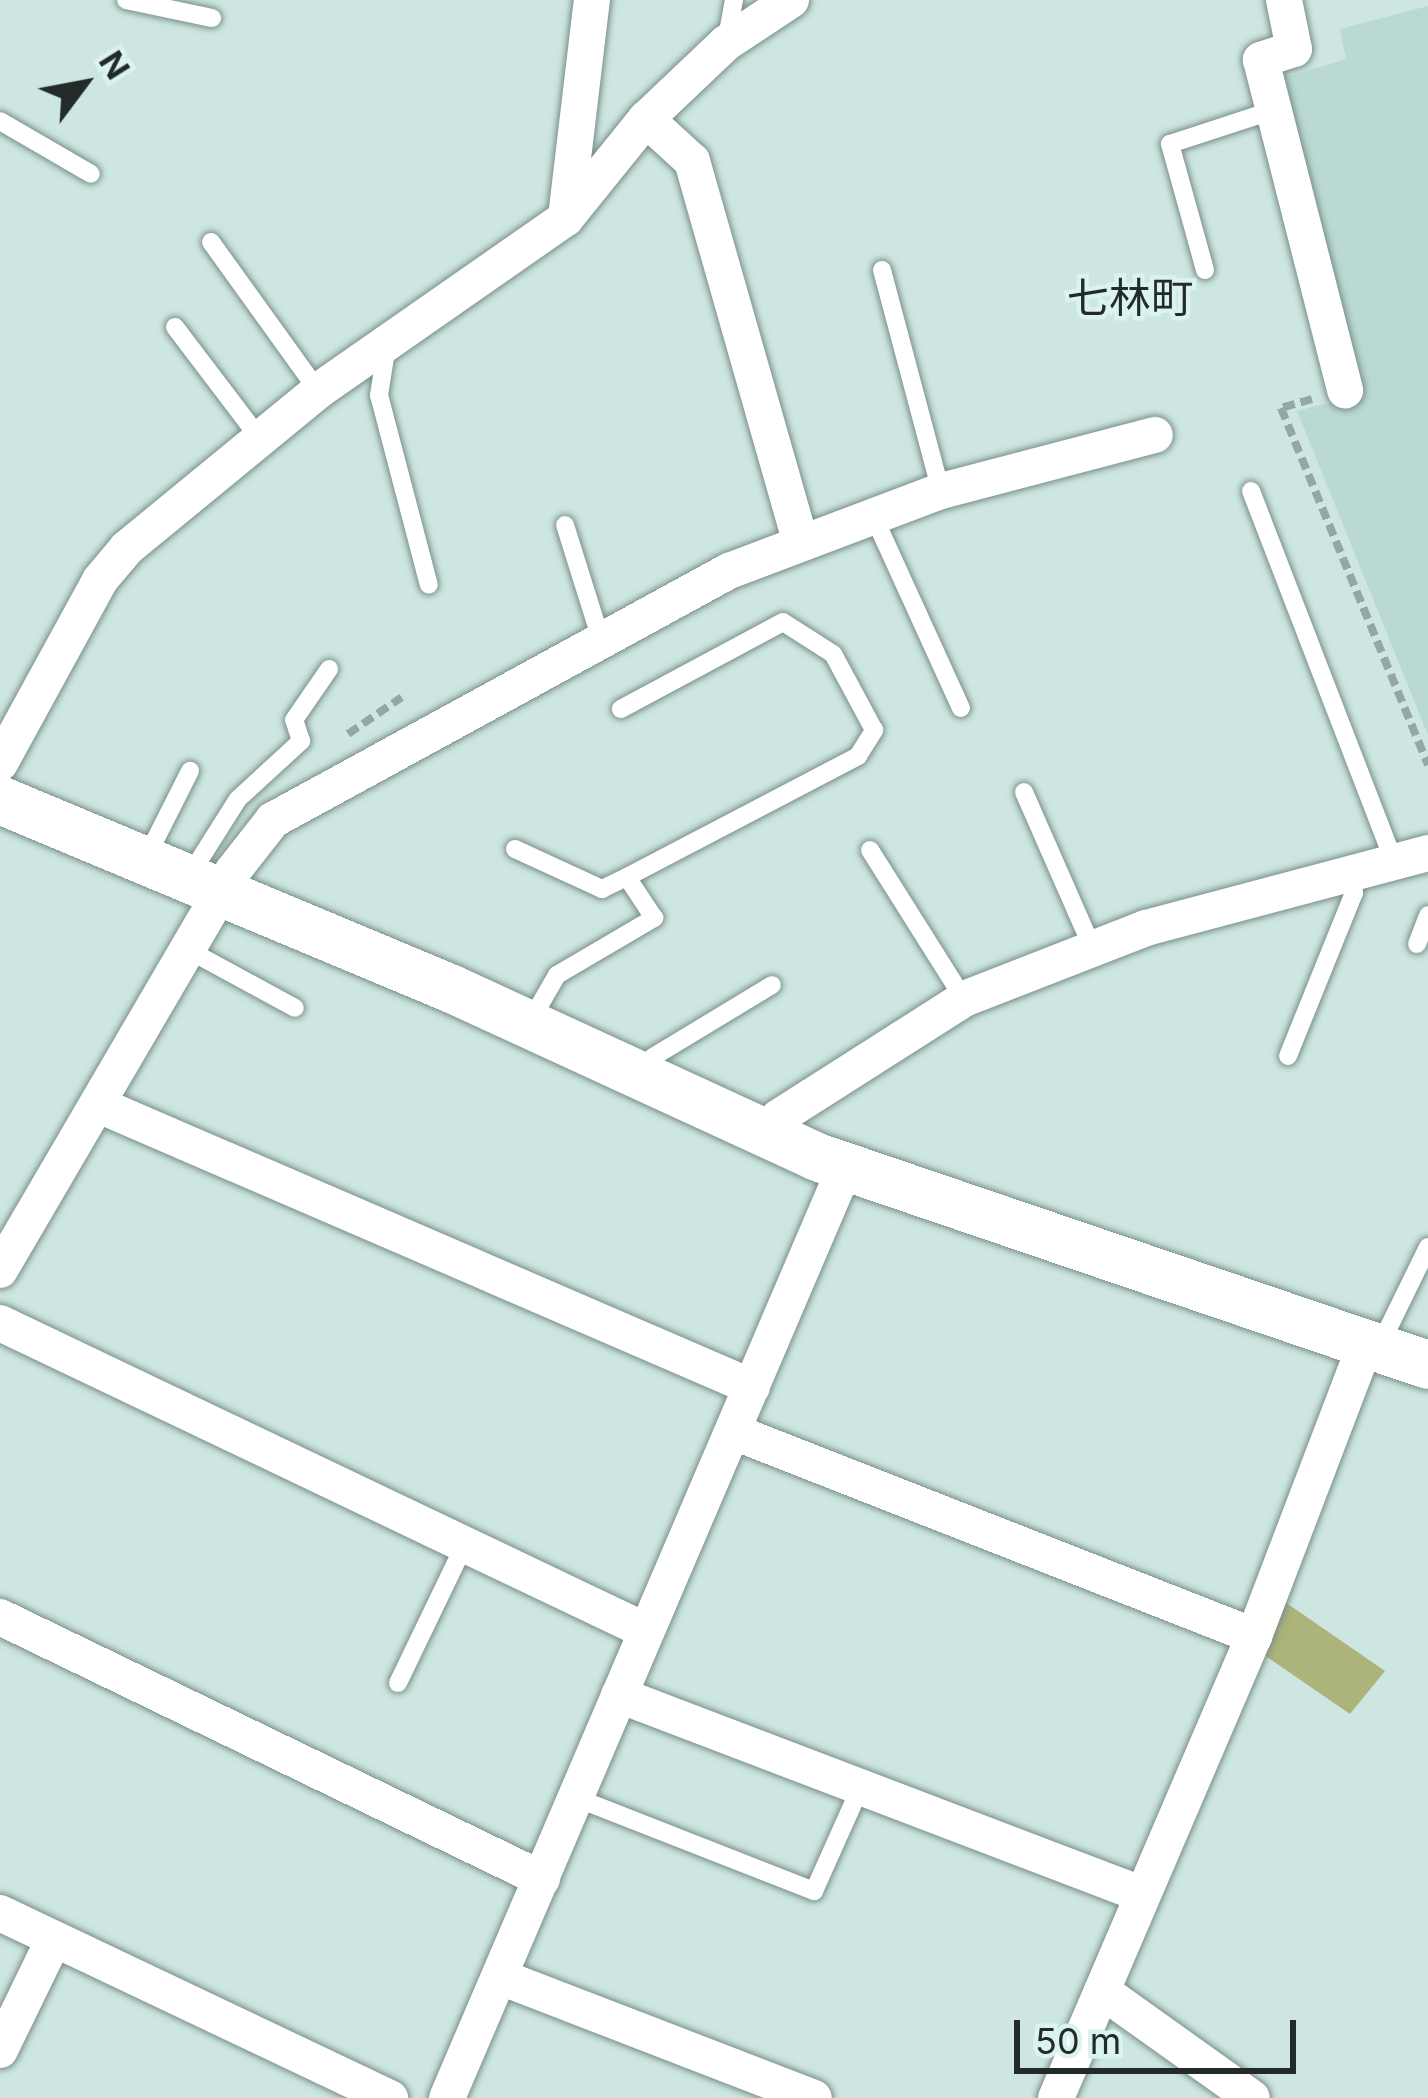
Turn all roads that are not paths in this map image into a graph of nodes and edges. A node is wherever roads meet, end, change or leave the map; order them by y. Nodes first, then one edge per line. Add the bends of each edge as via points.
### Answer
1 (126, 0) edge
2 (592, 0) edge
3 (734, 0) edge
4 (791, 0) edge
5 (1284, 0) edge
6 (212, 18) dead end
7 (726, 43) junction
8 (1274, 110) junction
9 (646, 119) junction
10 (0, 122) edge
11 (92, 174) dead end
12 (566, 218) junction
13 (212, 242) dead end
14 (882, 270) dead end
15 (1204, 270) dead end
16 (175, 328) dead end
17 (388, 342) junction
18 (1345, 390) road end
19 (318, 391) junction
20 (1155, 435) dead end
21 (260, 439) junction
22 (941, 491) junction
23 (1251, 491) dead end
24 (873, 515) junction
25 (565, 525) dead end
26 (801, 543) junction
27 (429, 584) dead end
28 (602, 643) junction
29 (328, 668) dead end
30 (961, 708) dead end
31 (621, 710) dead end
32 (0, 763) edge
33 (190, 770) dead end
34 (1024, 792) dead end
35 (0, 800) edge
36 (515, 848) dead end
37 (870, 850) dead end
38 (1411, 859) edge
39 (187, 877) junction
40 (627, 877) junction
41 (1352, 879) junction
42 (1428, 915) edge
43 (1417, 944) dead end
44 (1093, 949) junction
45 (192, 952) junction
46 (772, 985) dead end
47 (964, 999) junction
48 (295, 1008) dead end
49 (529, 1025) junction
50 (1288, 1056) dead end
51 (643, 1077) junction
52 (101, 1106) junction
53 (769, 1136) junction
54 (847, 1163) junction
55 (1428, 1247) edge
56 (0, 1270) edge
57 (0, 1322) edge
58 (1394, 1355) edge
59 (752, 1387) junction
60 (734, 1432) junction
61 (465, 1544) junction
62 (0, 1617) edge
63 (644, 1630) junction
64 (1254, 1636) junction
65 (398, 1683) dead end
66 (619, 1694) junction
67 (860, 1788) junction
68 (574, 1797) junction
69 (542, 1879) junction
70 (1142, 1894) junction
71 (0, 1913) edge
72 (54, 1939) junction
73 (503, 1978) junction
74 (1102, 1991) junction
75 (0, 2050) edge
76 (390, 2098) edge
77 (447, 2098) edge
78 (814, 2098) edge
79 (1056, 2098) edge
80 (1252, 2098) edge

1 - 6 lane
2 - 12 street
3 - 7 lane
4 - 7 street
5 - 8 street via 1294,49 1261,60
7 - 9 street
8 - 15 lane via 1170,144
8 - 18 street
9 - 12 street
9 - 26 street via 692,161
10 - 11 lane
12 - 17 street
13 - 19 lane
14 - 22 lane
16 - 21 lane
17 - 19 street
17 - 27 lane via 379,395
19 - 21 street
20 - 22 street
21 - 32 street via 100,580
22 - 24 street
23 - 38 lane
24 - 26 street
24 - 30 lane
25 - 28 lane
26 - 28 street via 729,572
28 - 39 street via 320,788 273,820 233,871
29 - 39 lane via 294,719 302,741 238,799
31 - 40 lane via 783,622 833,654 874,730 858,756
33 - 39 lane
34 - 44 lane
35 - 39 street
36 - 40 lane via 602,890
37 - 47 lane
38 - 41 street
39 - 45 street
39 - 49 street
40 - 49 lane via 654,917 557,974
41 - 44 street via 1146,928
41 - 50 lane via 1354,893
42 - 43 lane
44 - 47 street
45 - 48 lane
45 - 52 street
46 - 51 lane via 653,1057
47 - 53 street via 779,1117
49 - 51 street
51 - 53 street
52 - 56 street
52 - 59 street
53 - 54 street
54 - 58 street via 1154,1278
54 - 59 street
55 - 58 lane via 1385,1335
57 - 61 street
58 - 64 street
59 - 60 street
60 - 63 street
60 - 64 street
61 - 63 street
61 - 65 lane
62 - 69 street
63 - 66 street
64 - 70 street
66 - 67 street
66 - 68 street
67 - 68 lane via 814,1891
67 - 70 street
68 - 69 street
69 - 73 street
70 - 74 street
71 - 72 street
72 - 75 street
72 - 76 street
73 - 77 street
73 - 78 street
74 - 79 street
74 - 80 street

